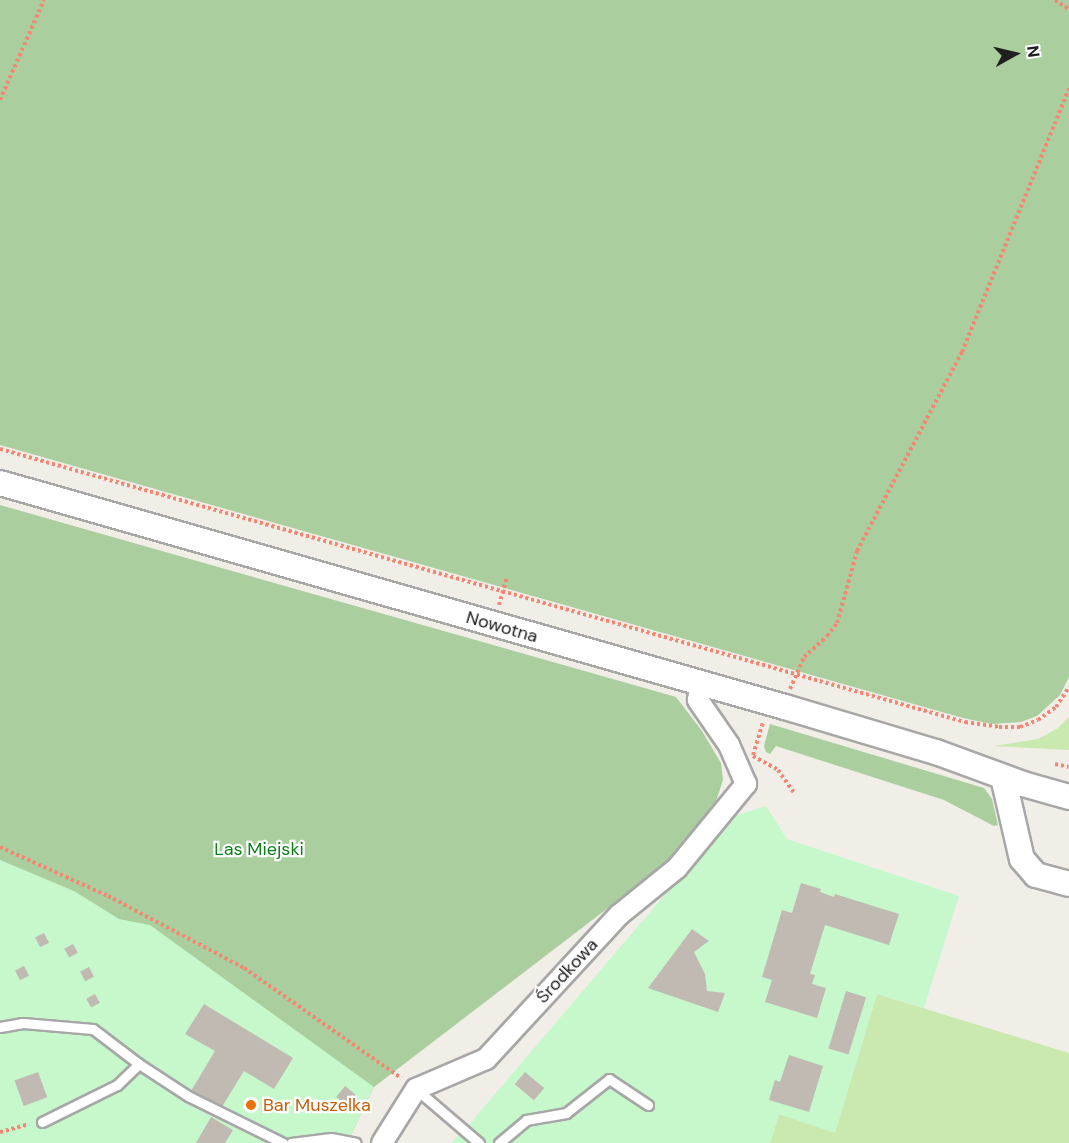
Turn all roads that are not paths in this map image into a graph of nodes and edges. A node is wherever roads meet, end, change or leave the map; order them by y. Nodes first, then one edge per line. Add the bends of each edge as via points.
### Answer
1 (0, 483) edge
2 (701, 683) junction
3 (1003, 777) junction
4 (1069, 797) edge
5 (1069, 885) edge
6 (0, 1027) edge
7 (139, 1064) junction
8 (416, 1089) junction
9 (648, 1105) dead end
10 (42, 1122) road end
11 (283, 1143) edge
12 (291, 1143) edge
13 (356, 1143) edge
14 (382, 1143) edge
15 (479, 1143) edge
16 (499, 1143) edge

1 - 2 street, Nowotna
2 - 3 street, Nowotna via 936,752
2 - 8 street, Środkowa via 698,700 729,745 746,784 677,868 619,915 486,1059
3 - 4 street, Nowotna
3 - 5 street via 1022,859 1036,875
6 - 7 lane via 23,1023 93,1029
7 - 10 lane via 117,1086
7 - 11 lane via 188,1096
8 - 14 street
8 - 15 lane
9 - 16 lane via 609,1079 566,1113 526,1120
12 - 13 lane via 331,1137

